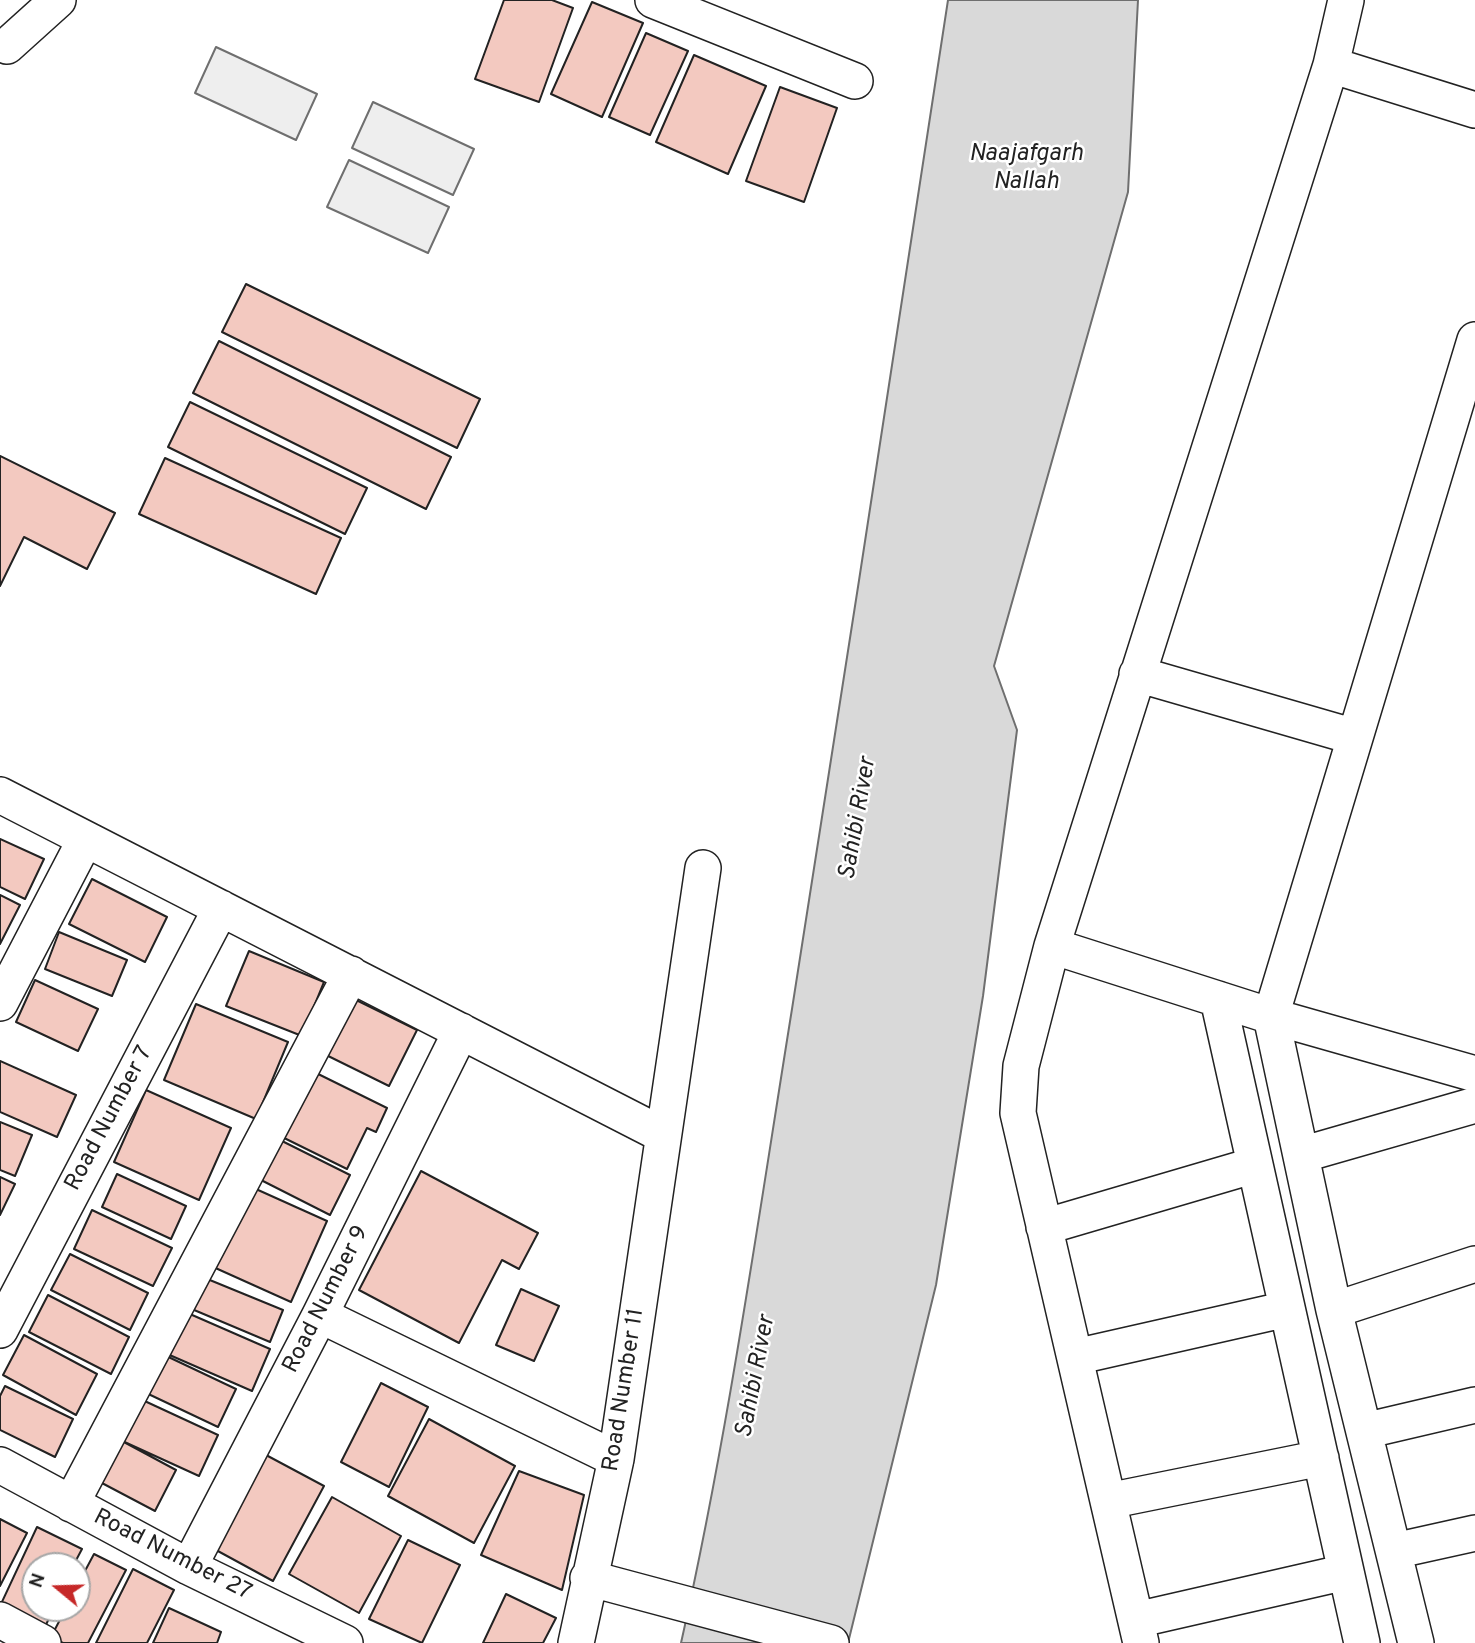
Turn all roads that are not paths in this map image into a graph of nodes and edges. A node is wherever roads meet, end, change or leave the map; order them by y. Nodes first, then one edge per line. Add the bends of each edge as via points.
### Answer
1 (20, 0) edge
2 (58, 0) edge
3 (653, 0) edge
4 (1346, 0) edge
5 (4, 52) edge
6 (1331, 65) junction
7 (855, 81) dead end
8 (1475, 110) edge
9 (1475, 340) edge
10 (1137, 674) junction
11 (1355, 737) junction
12 (0, 795) edge
13 (85, 839) junction
14 (703, 868) dead end
15 (221, 908) junction
16 (1052, 946) junction
17 (351, 974) junction
18 (1218, 999) junction
19 (0, 1003) edge
20 (1271, 1016) junction
21 (461, 1031) junction
22 (1475, 1074) edge
23 (1475, 1105) edge
24 (663, 1135) junction
25 (1301, 1155) junction
26 (1255, 1165) junction
27 (1044, 1227) junction
28 (1475, 1264) edge
29 (1287, 1309) junction
30 (1334, 1310) junction
31 (320, 1315) junction
32 (0, 1330) edge
33 (1075, 1357) junction
34 (1475, 1405) edge
35 (1364, 1431) junction
36 (1321, 1458) junction
37 (616, 1459) junction
38 (0, 1465) edge
39 (1108, 1501) junction
40 (71, 1504) junction
41 (1475, 1533) edge
42 (1394, 1552) junction
43 (189, 1567) junction
44 (1346, 1573) junction
45 (604, 1581) junction
46 (0, 1620) edge
47 (1139, 1632) edge
48 (43, 1643) edge
49 (345, 1643) edge
50 (576, 1643) edge
51 (831, 1643) edge
52 (1362, 1643) edge
53 (1416, 1643) edge

1 - 5 street
2 - 5 street
3 - 7 street
4 - 6 street
6 - 8 street
6 - 10 street
9 - 11 street
10 - 11 street
10 - 16 street
11 - 20 street
12 - 13 street
13 - 15 street
13 - 19 street
14 - 24 street, Road Number 11
15 - 17 street
15 - 32 street, Road Number 7
16 - 18 street
16 - 27 street via 1017,1088 1018,1113
17 - 21 street
17 - 40 street
18 - 20 street
18 - 26 street
20 - 22 street
20 - 25 street
21 - 24 street
21 - 31 street, Road Number 9
23 - 25 street
24 - 37 street, Road Number 11
25 - 30 street
26 - 27 street
26 - 29 street
27 - 33 street
28 - 30 street
29 - 33 street
29 - 36 street
30 - 35 street
31 - 37 street
31 - 43 street, Road Number 9
33 - 39 street
34 - 35 street
35 - 42 street
36 - 39 street
36 - 44 street
37 - 45 street, Road Number 11
38 - 40 street, Road Number 27
39 - 47 street
40 - 43 street, Road Number 27
41 - 42 street
42 - 53 street
43 - 49 street, Road Number 27
44 - 47 street
44 - 52 street
45 - 50 street, Road Number 11
45 - 51 street
46 - 48 street

